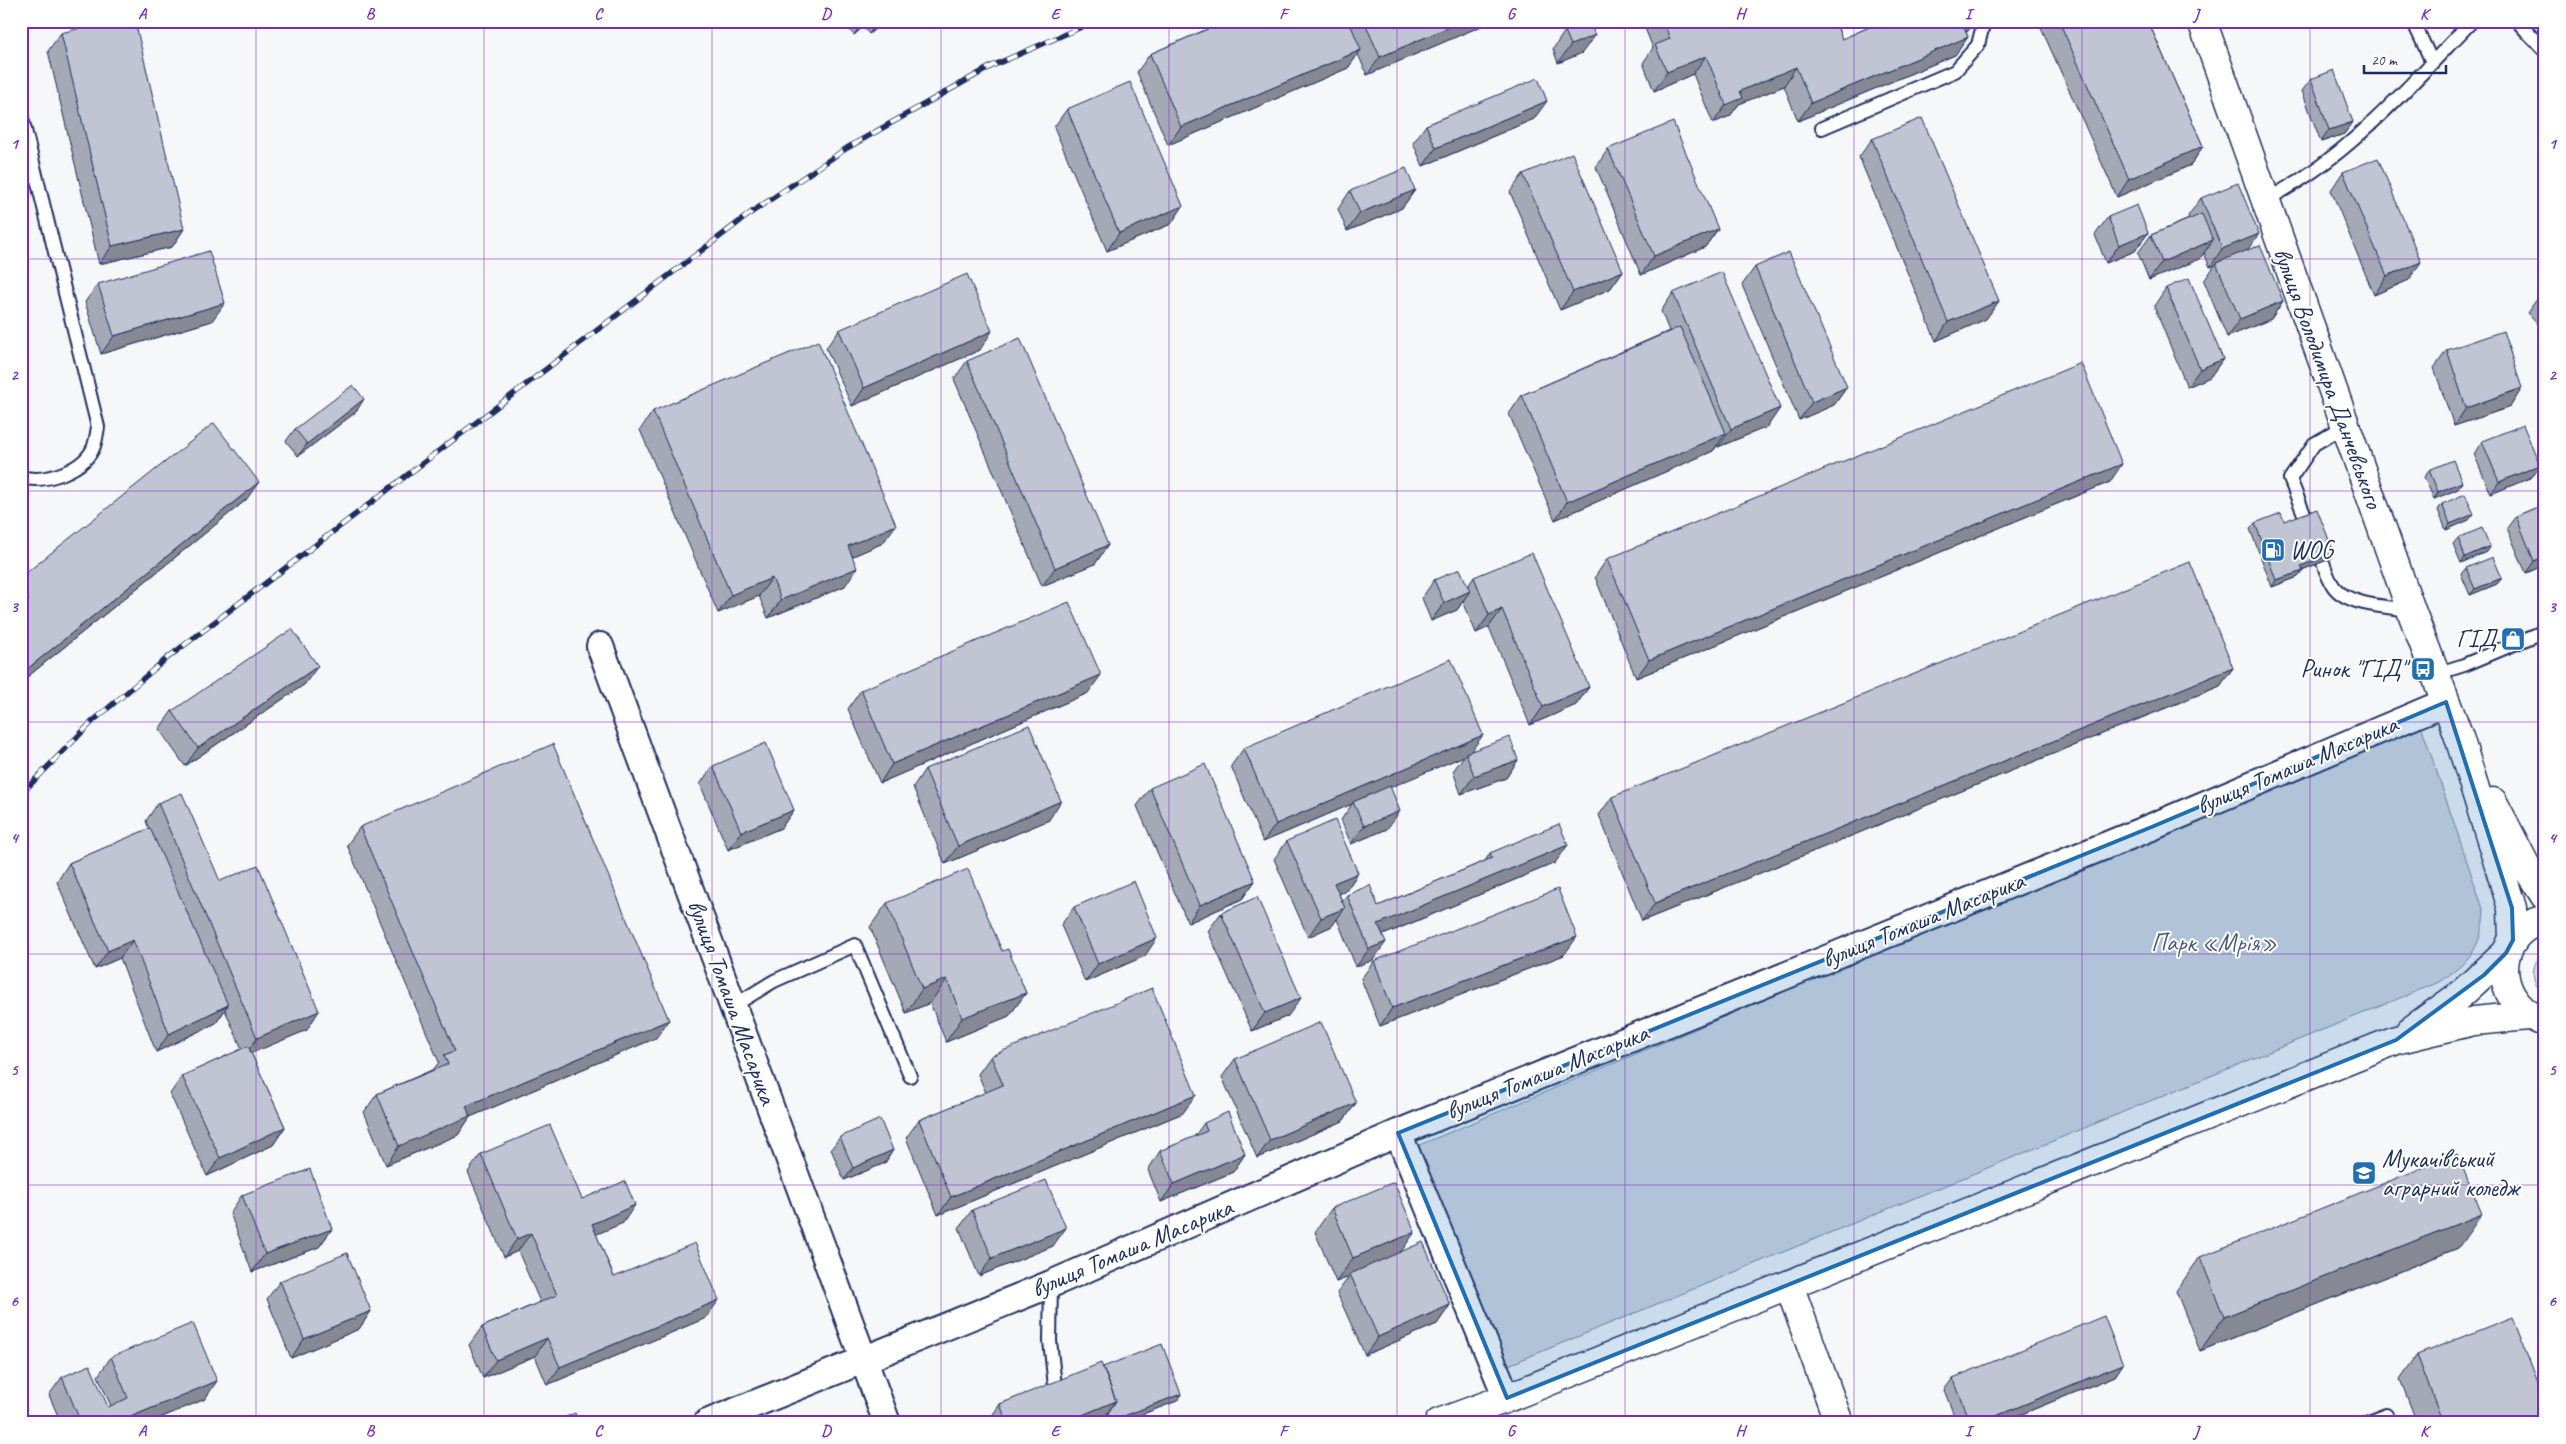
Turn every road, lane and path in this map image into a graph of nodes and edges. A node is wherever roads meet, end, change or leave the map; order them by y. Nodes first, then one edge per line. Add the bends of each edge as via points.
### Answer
1 (1984, 21) edge
2 (2202, 21) edge
3 (2413, 21) edge
4 (2472, 21) edge
5 (2518, 21) edge
6 (2545, 51) edge
7 (2432, 62) junction
8 (21, 114) edge
9 (1822, 128) dead end
10 (2265, 200) junction
11 (2345, 426) junction
12 (21, 477) edge
13 (2411, 610) junction
14 (2545, 631) edge
15 (600, 646) dead end
16 (2436, 674) junction
17 (2446, 702) junction
18 (2458, 734) junction
19 (2545, 896) edge
20 (2545, 919) edge
21 (2510, 946) junction
22 (733, 1006) junction
23 (2536, 1019) edge
24 (2396, 1040) junction
25 (910, 1076) dead end
26 (1398, 1133) junction
27 (1051, 1284) junction
28 (1789, 1284) junction
29 (864, 1358) junction
30 (1056, 1395) edge
31 (1507, 1398) junction
32 (2386, 1415) dead end
33 (707, 1423) edge
34 (887, 1423) edge
35 (1439, 1423) edge
36 (1839, 1423) edge
37 (2366, 1423) edge

1 - 9 lane via 1978,45 1955,71
2 - 10 main road, вулиця Володимира Данчевського
3 - 7 lane
4 - 7 lane
5 - 6 lane
7 - 10 lane via 2348,144 2292,186
8 - 12 lane via 98,427 94,447 79,463 54,478 30,480
10 - 11 main road, вулиця Володимира Данчевського
11 - 13 main road, вулиця Володимира Данчевського
11 - 13 lane via 2314,444 2290,479 2334,588 2362,602
13 - 16 main road, вулиця Володимира Данчевського
14 - 16 lane
15 - 22 street, вулиця Томаша Масарика
16 - 17 main road, вулиця Володимира Данчевського
17 - 18 main road, вулиця Володимира Данчевського
17 - 26 street, вулиця Томаша Масарика via 2154,826
18 - 19 main road, вулиця Володимира Данчевського via 2527,868
18 - 21 main road, вулиця Володимира Данчевського via 2512,908
20 - 21 main road via 2531,923
21 - 23 main road, вулиця Володимира Данчевського via 2503,968 2509,995
21 - 24 main road via 2460,995
22 - 25 lane via 774,981 854,945
22 - 29 street, вулиця Томаша Масарика
23 - 24 main road via 2474,1021
24 - 28 main road
26 - 27 street, вулиця Томаша Масарика
26 - 31 street
27 - 29 street, вулиця Томаша Масарика
27 - 30 lane via 1050,1341
28 - 31 main road
28 - 36 main road
29 - 33 street, вулиця Томаша Масарика
29 - 34 street, вулиця Томаша Масарика
31 - 35 main road
32 - 37 lane

